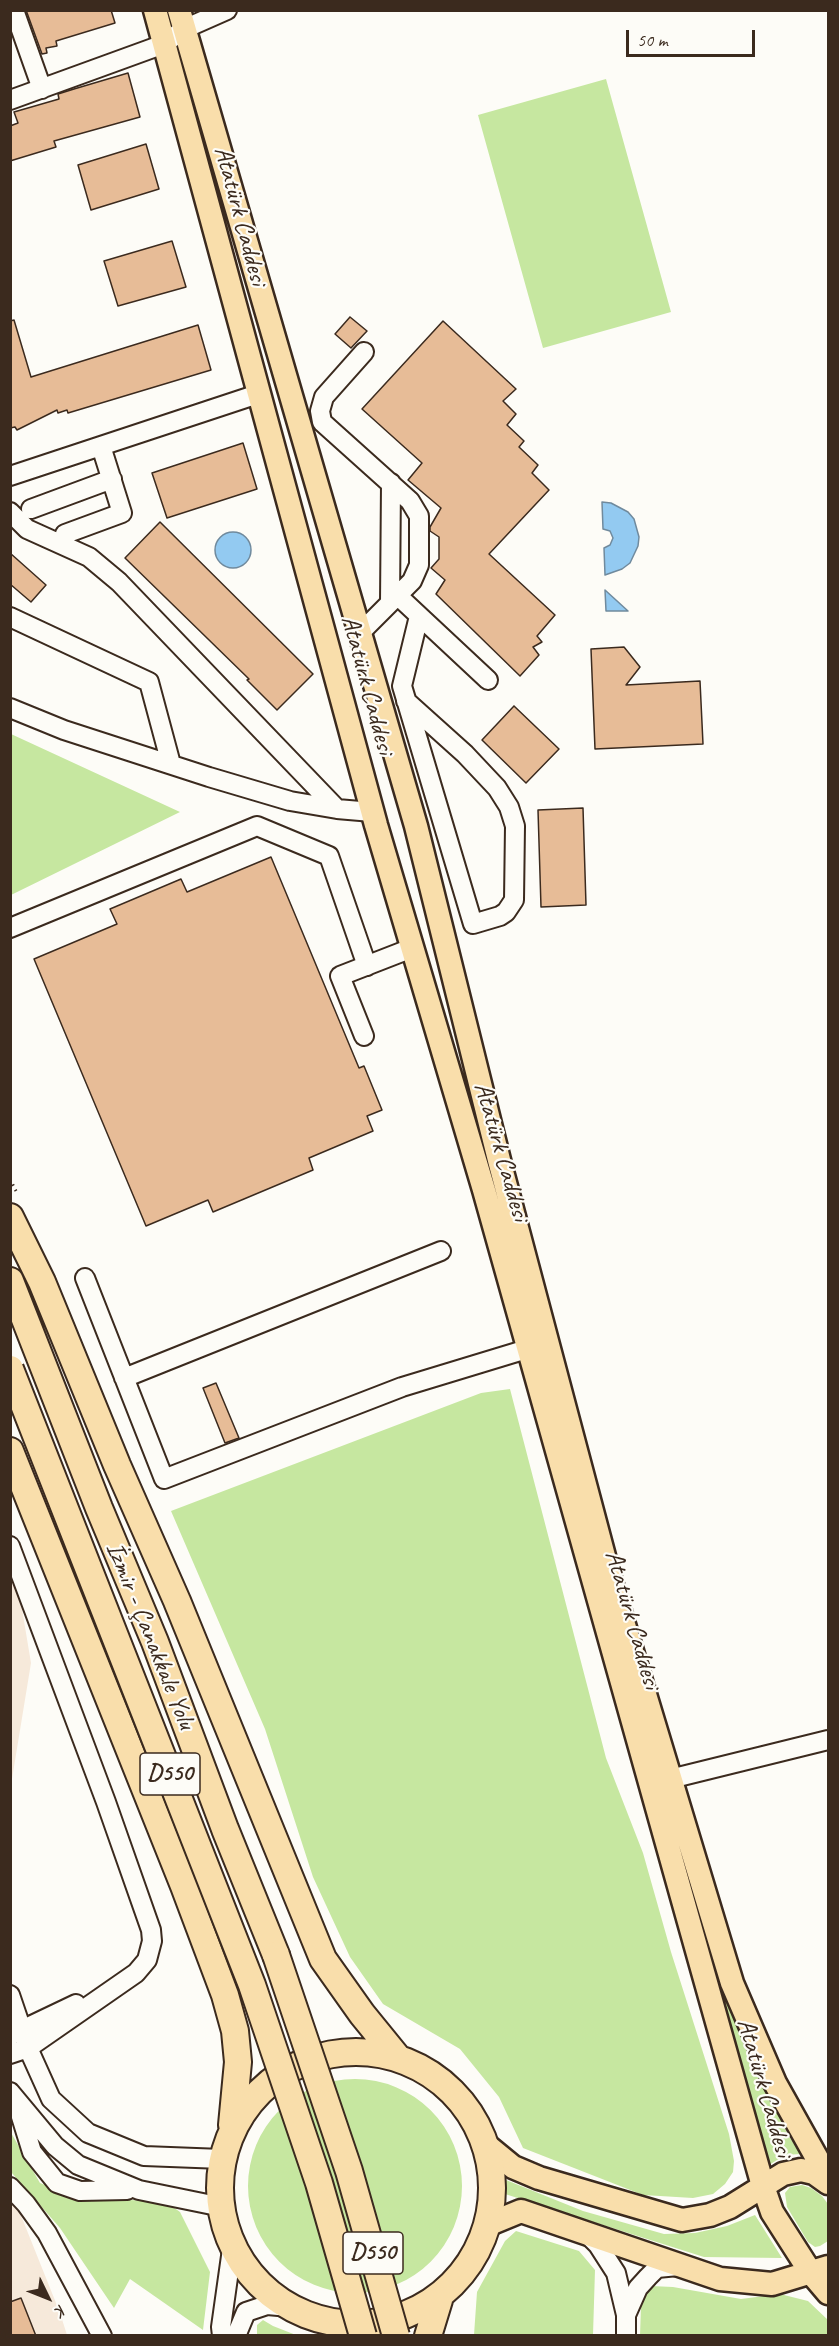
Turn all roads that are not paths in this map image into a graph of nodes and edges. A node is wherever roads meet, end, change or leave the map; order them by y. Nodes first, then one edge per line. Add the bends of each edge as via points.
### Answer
1 (14, 10) edge
2 (155, 10) edge
3 (215, 12) edge
4 (182, 20) edge
5 (164, 44) junction
6 (42, 89) junction
7 (10, 100) edge
8 (364, 352) dead end
9 (258, 394) junction
10 (101, 446) junction
11 (10, 476) edge
12 (112, 479) junction
13 (390, 483) junction
14 (31, 508) dead end
15 (10, 512) edge
16 (65, 534) dead end
17 (394, 599) junction
18 (419, 616) junction
19 (10, 617) edge
20 (360, 633) junction
21 (327, 647) junction
22 (488, 680) dead end
23 (406, 700) junction
24 (10, 708) edge
25 (453, 743) junction
26 (424, 761) junction
27 (171, 764) junction
28 (408, 799) junction
29 (337, 809) junction
30 (372, 812) junction
31 (10, 928) edge
32 (412, 948) junction
33 (367, 966) junction
34 (364, 1036) dead end
35 (10, 1217) edge
36 (441, 1251) dead end
37 (85, 1278) dead end
38 (10, 1281) edge
39 (537, 1346) junction
40 (10, 1369) edge
41 (124, 1378) junction
42 (10, 1451) edge
43 (10, 1546) edge
44 (828, 1740) edge
45 (670, 1779) junction
46 (129, 1978) junction
47 (10, 1995) edge
48 (16, 2033) edge
49 (19, 2051) edge
50 (397, 2057) junction
51 (12, 2094) edge
52 (232, 2126) junction
53 (485, 2144) junction
54 (222, 2159) junction
55 (828, 2181) edge
56 (763, 2186) junction
57 (10, 2187) edge
58 (136, 2189) junction
59 (222, 2207) junction
60 (487, 2225) junction
61 (587, 2234) junction
62 (232, 2249) junction
63 (678, 2266) junction
64 (820, 2270) edge
65 (828, 2293) edge
66 (439, 2300) junction
67 (298, 2311) junction
68 (626, 2315) junction
69 (102, 2336) edge
70 (222, 2336) edge
71 (236, 2336) edge
72 (324, 2336) edge
73 (363, 2336) edge
74 (396, 2336) edge
75 (429, 2336) edge
76 (626, 2336) edge

1 - 6 street
2 - 5 main road, Atatürk Caddesi
3 - 4 street
4 - 5 street
4 - 20 main road, Atatürk Caddesi
5 - 6 street
5 - 9 main road, Atatürk Caddesi
6 - 7 street
8 - 13 street via 324,397 321,417
9 - 10 street
9 - 21 main road, Atatürk Caddesi
10 - 11 street
10 - 12 street
12 - 14 street
12 - 16 street via 122,513
13 - 17 street
13 - 17 street via 410,501 418,516 419,565 412,581
15 - 29 street via 27,529 89,557 119,582
17 - 18 street
17 - 20 street
18 - 22 street
18 - 23 street via 402,686
19 - 27 street via 149,682
20 - 21 main road
20 - 28 main road, Atatürk Caddesi
21 - 30 main road, Atatürk Caddesi
23 - 25 street
23 - 26 street
24 - 27 street via 64,730
25 - 26 street
25 - 26 street via 497,788 512,816 513,900 500,916 473,924
27 - 29 street via 290,801
28 - 30 main road
28 - 39 main road, Atatürk Caddesi
29 - 30 street
30 - 32 main road, Atatürk Caddesi
31 - 33 street via 257,826 329,856
32 - 33 street
32 - 39 main road, Atatürk Caddesi via 480,1178
33 - 34 street via 340,976
35 - 50 highway via 42,1282 177,1600 323,1959
36 - 41 street
37 - 41 street
38 - 74 highway, İzmir - Çanakkale Yolu / D550, bridge via 276,1955 349,2171
39 - 41 street via 402,1387 164,1479
39 - 45 main road, Atatürk Caddesi
39 - 56 main road, Atatürk Caddesi
40 - 73 highway, İzmir - Çanakkale Yolu / D550, bridge via 252,1985 315,2172
42 - 52 highway via 225,1995 238,2062
43 - 46 street via 151,1930 147,1960
44 - 45 street
45 - 55 main road, Atatürk Caddesi via 732,1983 775,2083
46 - 48 street
46 - 49 street
47 - 48 street
48 - 49 street
49 - 54 street via 51,2099 88,2133 144,2156
50 - 52 highway via 357,2051 317,2057 281,2074 251,2101
50 - 53 highway via 435,2076 465,2106
51 - 58 street via 55,2146 78,2165
51 - 58 street via 32,2152 57,2183 80,2191
52 - 54 highway
53 - 56 main road via 513,2167 538,2178 682,2220 730,2207
53 - 60 highway via 492,2184
54 - 59 highway
55 - 56 main road via 801,2170 783,2174
56 - 64 main road, Atatürk Caddesi via 772,2212
57 - 69 street via 47,2233
58 - 59 street
59 - 62 highway
60 - 61 main road via 521,2211
60 - 66 highway via 476,2252
61 - 63 main road
61 - 68 street via 616,2272
62 - 67 highway via 263,2288
62 - 70 street
63 - 64 main road via 720,2279 772,2284
63 - 68 street via 657,2268 638,2288
64 - 65 main road, Atatürk Caddesi
66 - 67 highway via 389,2320 347,2324
66 - 75 highway
67 - 71 street via 267,2305 246,2312
67 - 72 highway
68 - 76 street

